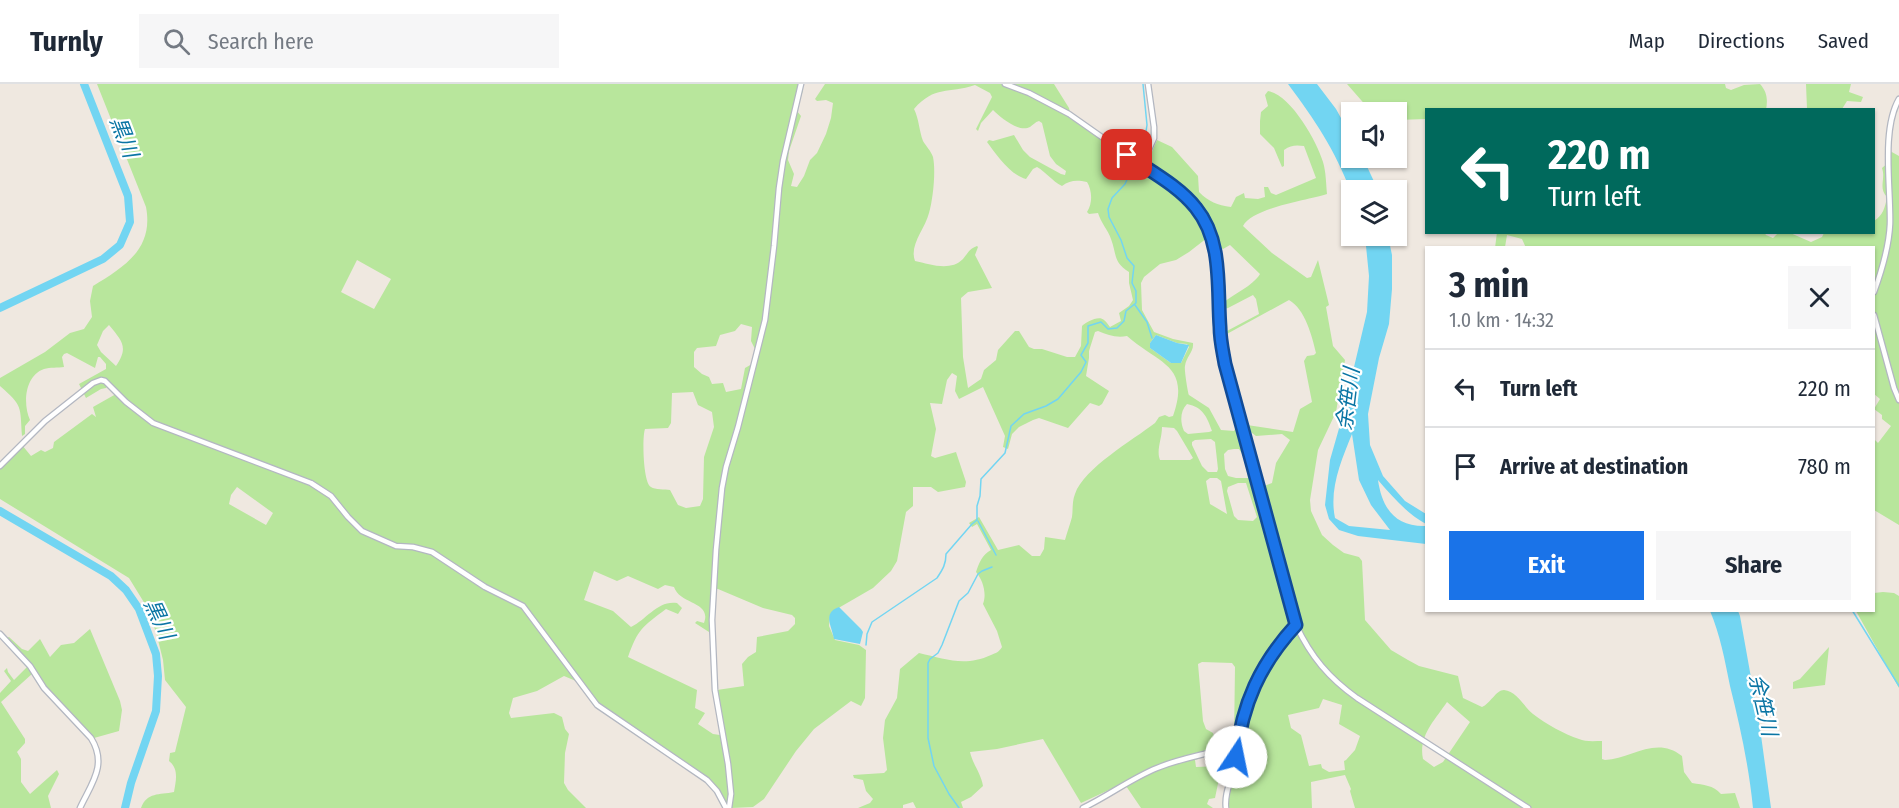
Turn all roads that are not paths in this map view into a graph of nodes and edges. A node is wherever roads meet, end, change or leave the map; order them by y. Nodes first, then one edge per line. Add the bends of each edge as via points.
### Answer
1 (801, 84) edge
2 (1005, 84) edge
3 (1148, 84) edge
4 (1899, 99) edge
5 (1142, 165) junction
6 (1875, 289) edge
7 (1875, 319) edge
8 (1899, 400) edge
9 (0, 465) edge
10 (1296, 625) junction
11 (0, 634) edge
12 (1238, 744) junction
13 (80, 808) edge
14 (727, 808) edge
15 (1083, 808) edge
16 (1226, 808) edge
17 (1528, 808) edge

1 - 14 street via 783,161 765,320 722,488 712,620 715,690 731,794
2 - 5 street via 1069,114
3 - 5 street via 1154,138
4 - 6 street via 1894,109 1888,160 1890,227
5 - 10 street via 1197,209 1214,243 1225,364
7 - 8 street
9 - 14 street via 45,421 93,383 105,381 153,423 311,483 331,496 362,531 396,546 432,552 485,587 523,606 597,705 707,780
10 - 12 street via 1256,681
10 - 17 street via 1316,661 1343,688
11 - 13 street via 96,745 94,783
12 - 15 street via 1156,768
12 - 16 street

